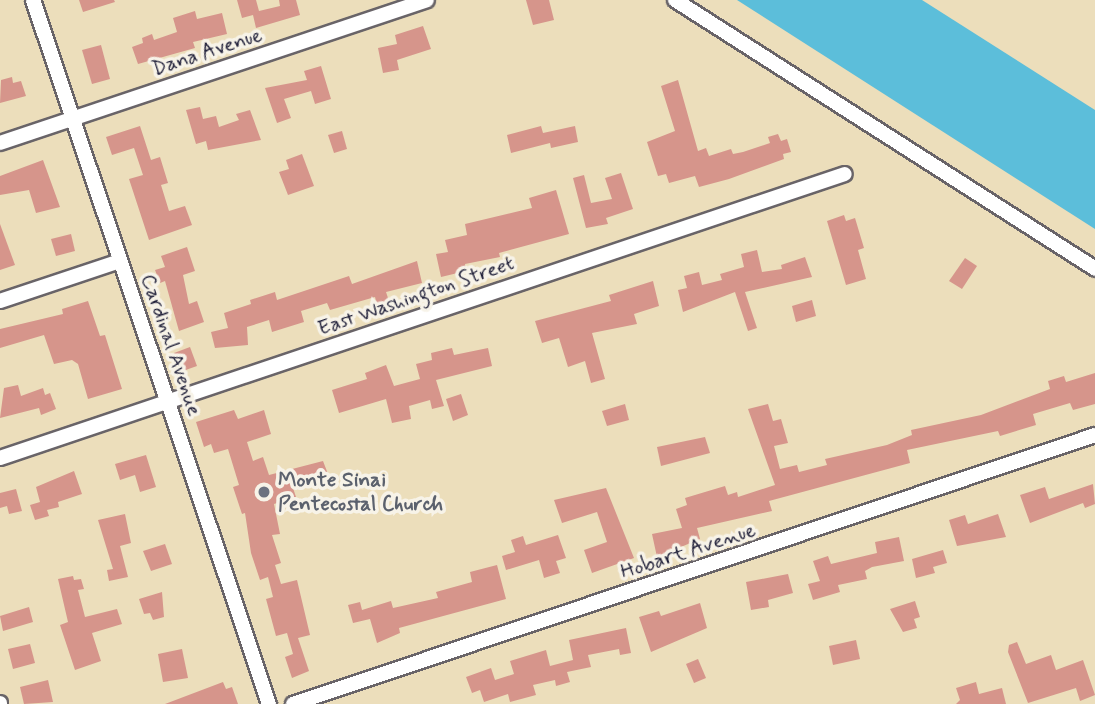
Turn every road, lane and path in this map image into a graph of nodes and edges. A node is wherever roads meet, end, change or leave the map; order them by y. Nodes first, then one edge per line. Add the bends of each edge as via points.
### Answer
1 (33, 0) edge
2 (427, 0) edge
3 (675, 0) edge
4 (72, 119) junction
5 (0, 143) edge
6 (845, 174) dead end
7 (120, 261) junction
8 (1095, 269) edge
9 (0, 301) edge
10 (167, 402) junction
11 (1095, 435) edge
12 (0, 458) edge
13 (269, 704) edge
14 (293, 704) edge

1 - 4 street, Cardinal Avenue
2 - 4 street, Dana Avenue
3 - 8 street
4 - 5 street, Dana Avenue
4 - 7 street, Cardinal Avenue
6 - 10 street, East Washington Street
7 - 9 street
7 - 10 street, Cardinal Avenue
10 - 12 street, East Washington Street
10 - 13 street, Cardinal Avenue
11 - 14 street, Hobart Avenue

